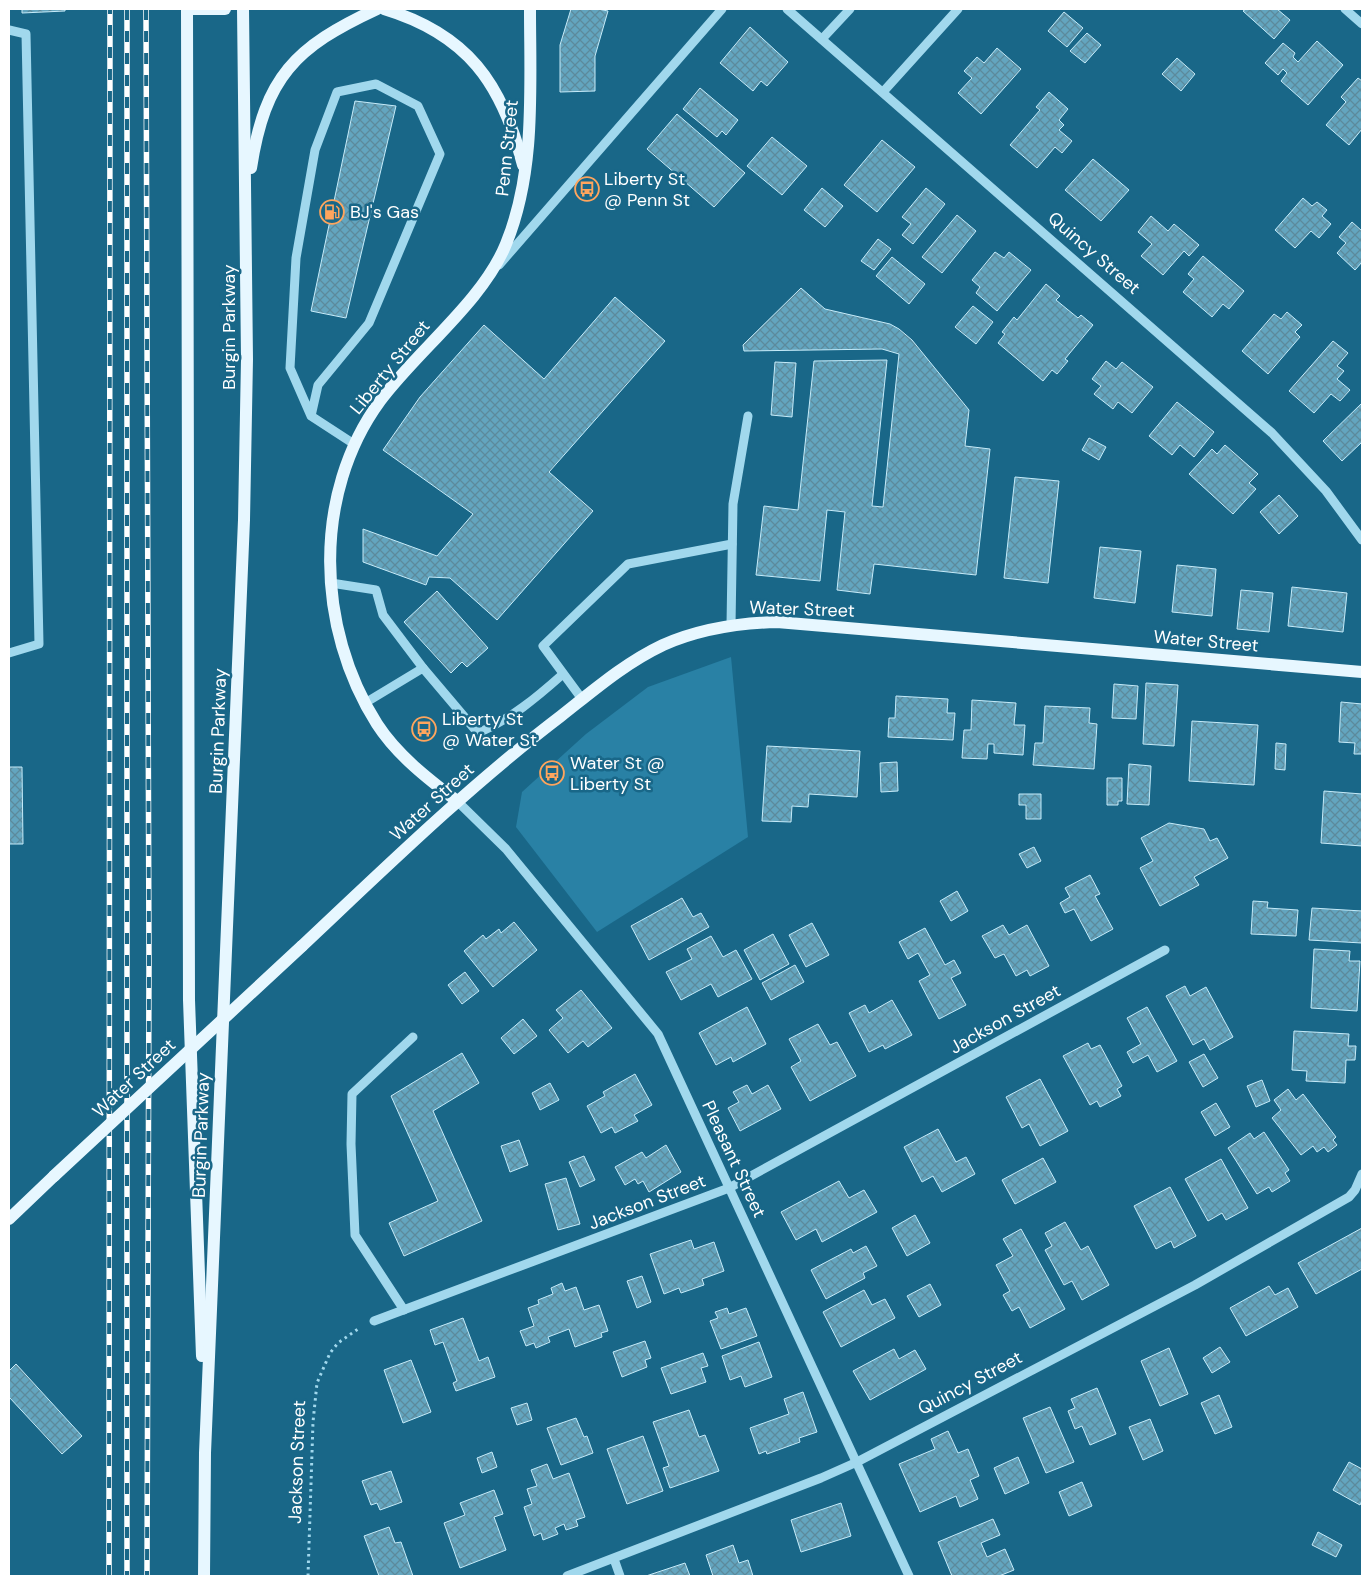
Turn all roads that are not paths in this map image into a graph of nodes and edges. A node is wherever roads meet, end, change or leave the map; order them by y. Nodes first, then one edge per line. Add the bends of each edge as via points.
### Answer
1 (187, 9) edge
2 (225, 9) edge
3 (243, 9) edge
4 (376, 9) edge
5 (384, 9) edge
6 (530, 9) edge
7 (722, 9) edge
8 (787, 9) edge
9 (850, 9) edge
10 (958, 9) edge
11 (1345, 9) edge
12 (1362, 24) edge
13 (9, 30) edge
14 (822, 39) junction
15 (883, 92) junction
16 (525, 175) junction
17 (245, 220) junction
18 (485, 282) junction
19 (311, 416) junction
20 (748, 416) dead end
21 (354, 444) junction
22 (1362, 540) edge
23 (732, 544) junction
24 (331, 583) junction
25 (732, 625) junction
26 (9, 652) edge
27 (423, 668) junction
28 (1362, 672) edge
29 (563, 674) junction
30 (582, 699) junction
31 (365, 703) junction
32 (457, 802) junction
33 (1165, 950) dead end
34 (413, 1038) dead end
35 (1362, 1174) edge
36 (729, 1188) junction
37 (9, 1219) edge
38 (404, 1310) junction
39 (374, 1321) road end
40 (205, 1454) junction
41 (857, 1462) junction
42 (614, 1559) junction
43 (204, 1576) edge
44 (567, 1576) edge
45 (620, 1576) edge
46 (909, 1576) edge

1 - 2 main road
1 - 40 main road, Burgin Parkway via 189,1000
3 - 17 main road, Burgin Parkway
4 - 17 main road via 319,41 281,76 258,130
5 - 16 main road via 433,28 451,39 477,65 508,116
6 - 16 main road, Penn Street
7 - 18 street, Liberty Street
8 - 14 street, Quincy Street
9 - 14 street
10 - 15 street
11 - 12 street
13 - 26 street via 26,34 39,644
14 - 15 street, Quincy Street
15 - 22 street, Quincy Street via 1272,433 1326,491
16 - 18 main road, Penn Street via 506,245
17 - 40 main road, Burgin Parkway via 244,520
18 - 21 main road, Liberty Street via 380,401
19 - 19 street via 318,385 369,323 440,154 418,106 376,84 337,92 315,150 296,258 290,368
19 - 21 street
20 - 23 street via 733,504
21 - 24 main road, Liberty Street via 335,511 331,537
23 - 25 street
23 - 29 street via 628,564 543,646
24 - 27 street via 376,590 383,616
24 - 31 main road, Liberty Street via 342,647
25 - 28 main road, Water Street via 762,622 802,624
25 - 30 main road, Water Street via 663,645 626,665
27 - 29 street via 478,733 528,705
27 - 31 street
29 - 30 street
30 - 32 main road, Water Street
31 - 32 main road, Liberty Street via 393,745
32 - 36 street, Pleasant Street via 506,849 650,1023
32 - 37 main road, Water Street, bridge
33 - 36 street, Jackson Street
34 - 38 street via 352,1094 355,1235
35 - 41 street, Quincy Street via 1355,1190 1344,1201 1260,1250
36 - 38 street, Jackson Street
36 - 41 street, Pleasant Street
38 - 39 street, Jackson Street
40 - 43 main road, Burgin Parkway
41 - 42 street, Quincy Street
41 - 46 street, Pleasant Street
42 - 44 street, Quincy Street
42 - 45 street

